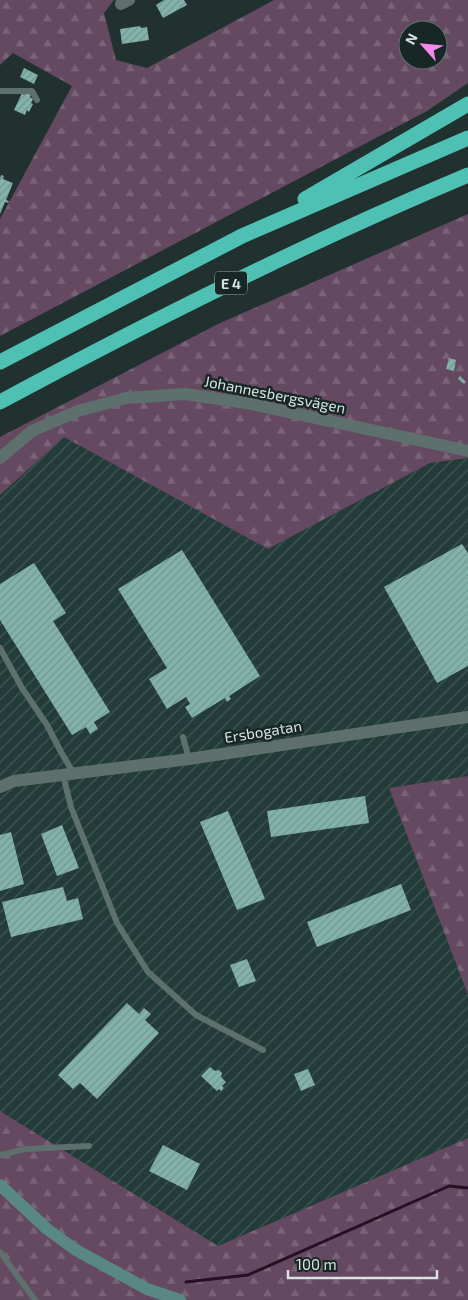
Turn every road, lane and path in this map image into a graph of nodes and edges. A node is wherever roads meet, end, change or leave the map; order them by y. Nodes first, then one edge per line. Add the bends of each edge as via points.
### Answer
1 (0, 91) edge
2 (37, 100) dead end
3 (468, 104) edge
4 (468, 138) edge
5 (468, 175) edge
6 (242, 236) junction
7 (0, 362) edge
8 (0, 402) edge
9 (468, 451) edge
10 (0, 458) edge
11 (0, 648) edge
12 (468, 717) edge
13 (183, 737) dead end
14 (189, 759) junction
15 (68, 774) junction
16 (0, 787) edge
17 (263, 1050) dead end
18 (89, 1146) dead end
19 (0, 1155) edge
20 (1, 1189) edge
21 (0, 1252) edge
22 (35, 1300) edge
23 (180, 1300) edge

1 - 2 lane via 32,91
3 - 6 highway
4 - 6 highway, E 4
5 - 8 highway, E 4 via 262,267
6 - 7 highway, E 4
9 - 10 street, Johannesbergsvägen via 246,403 185,394 126,398 78,411 32,431
11 - 15 lane via 48,725
12 - 14 street, Ersbogatan
13 - 14 lane
14 - 15 street, Ersbogatan
15 - 16 street, Ersbogatan via 14,781
15 - 17 lane via 71,807 117,923 148,972 196,1015
18 - 19 lane
20 - 23 street via 76,1250 147,1289
21 - 22 lane

